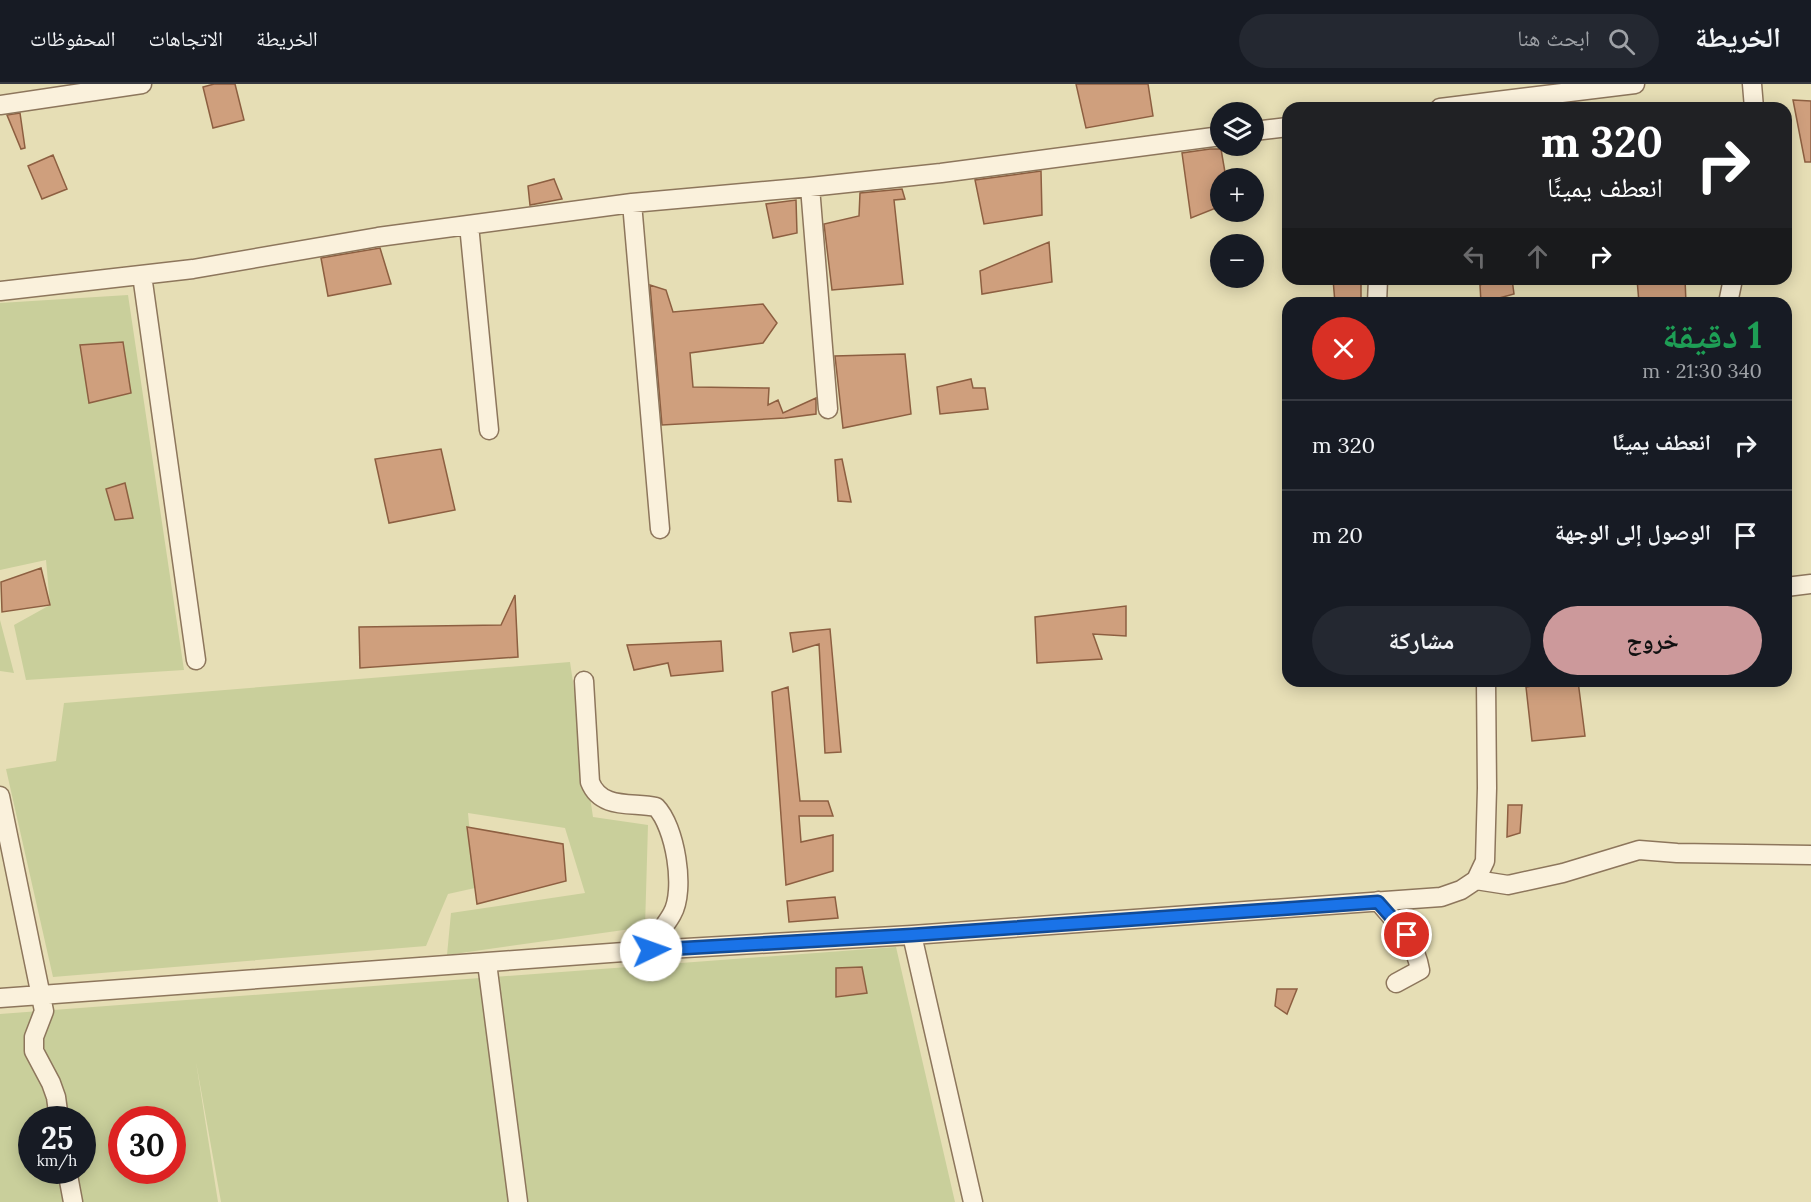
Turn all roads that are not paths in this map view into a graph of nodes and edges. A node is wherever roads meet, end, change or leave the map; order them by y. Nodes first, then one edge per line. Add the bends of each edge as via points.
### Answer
1 (142, 84) edge
2 (1635, 84) edge
3 (1752, 84) edge
4 (1489, 102) edge
5 (1754, 102) edge
6 (0, 105) edge
7 (1282, 128) edge
8 (1264, 130) edge
9 (1210, 137) edge
10 (810, 187) junction
11 (632, 203) junction
12 (469, 225) junction
13 (142, 275) junction
14 (0, 291) edge
15 (828, 409) dead end
16 (489, 430) dead end
17 (660, 529) dead end
18 (1811, 584) edge
19 (1792, 586) edge
20 (196, 660) dead end
21 (584, 681) dead end
22 (1486, 687) edge
23 (0, 796) edge
24 (1811, 855) edge
25 (1476, 880) junction
26 (1378, 902) junction
27 (912, 935) junction
28 (651, 950) junction
29 (487, 963) junction
30 (1396, 983) dead end
31 (40, 995) junction
32 (0, 998) edge
33 (57, 1106) edge
34 (69, 1184) edge
35 (72, 1202) edge
36 (518, 1202) edge
37 (973, 1202) edge

1 - 6 street
2 - 4 street
3 - 5 street
7 - 8 street
9 - 10 street
10 - 11 street
10 - 15 street
11 - 12 street
11 - 17 street
12 - 13 street
12 - 16 street
13 - 14 street
13 - 20 street
18 - 19 street
21 - 28 street via 593,791 615,804 656,807 671,832 678,893 674,913
22 - 25 street via 1485,861
23 - 31 street
24 - 25 street via 1639,850 1508,885
25 - 26 street via 1461,891 1441,897
26 - 27 street
26 - 30 street via 1407,935 1417,954 1420,970
27 - 28 street
27 - 37 street
28 - 29 street
29 - 31 street
29 - 36 street
31 - 32 street
31 - 33 street via 44,1011 34,1037 34,1051 51,1083
34 - 35 street

